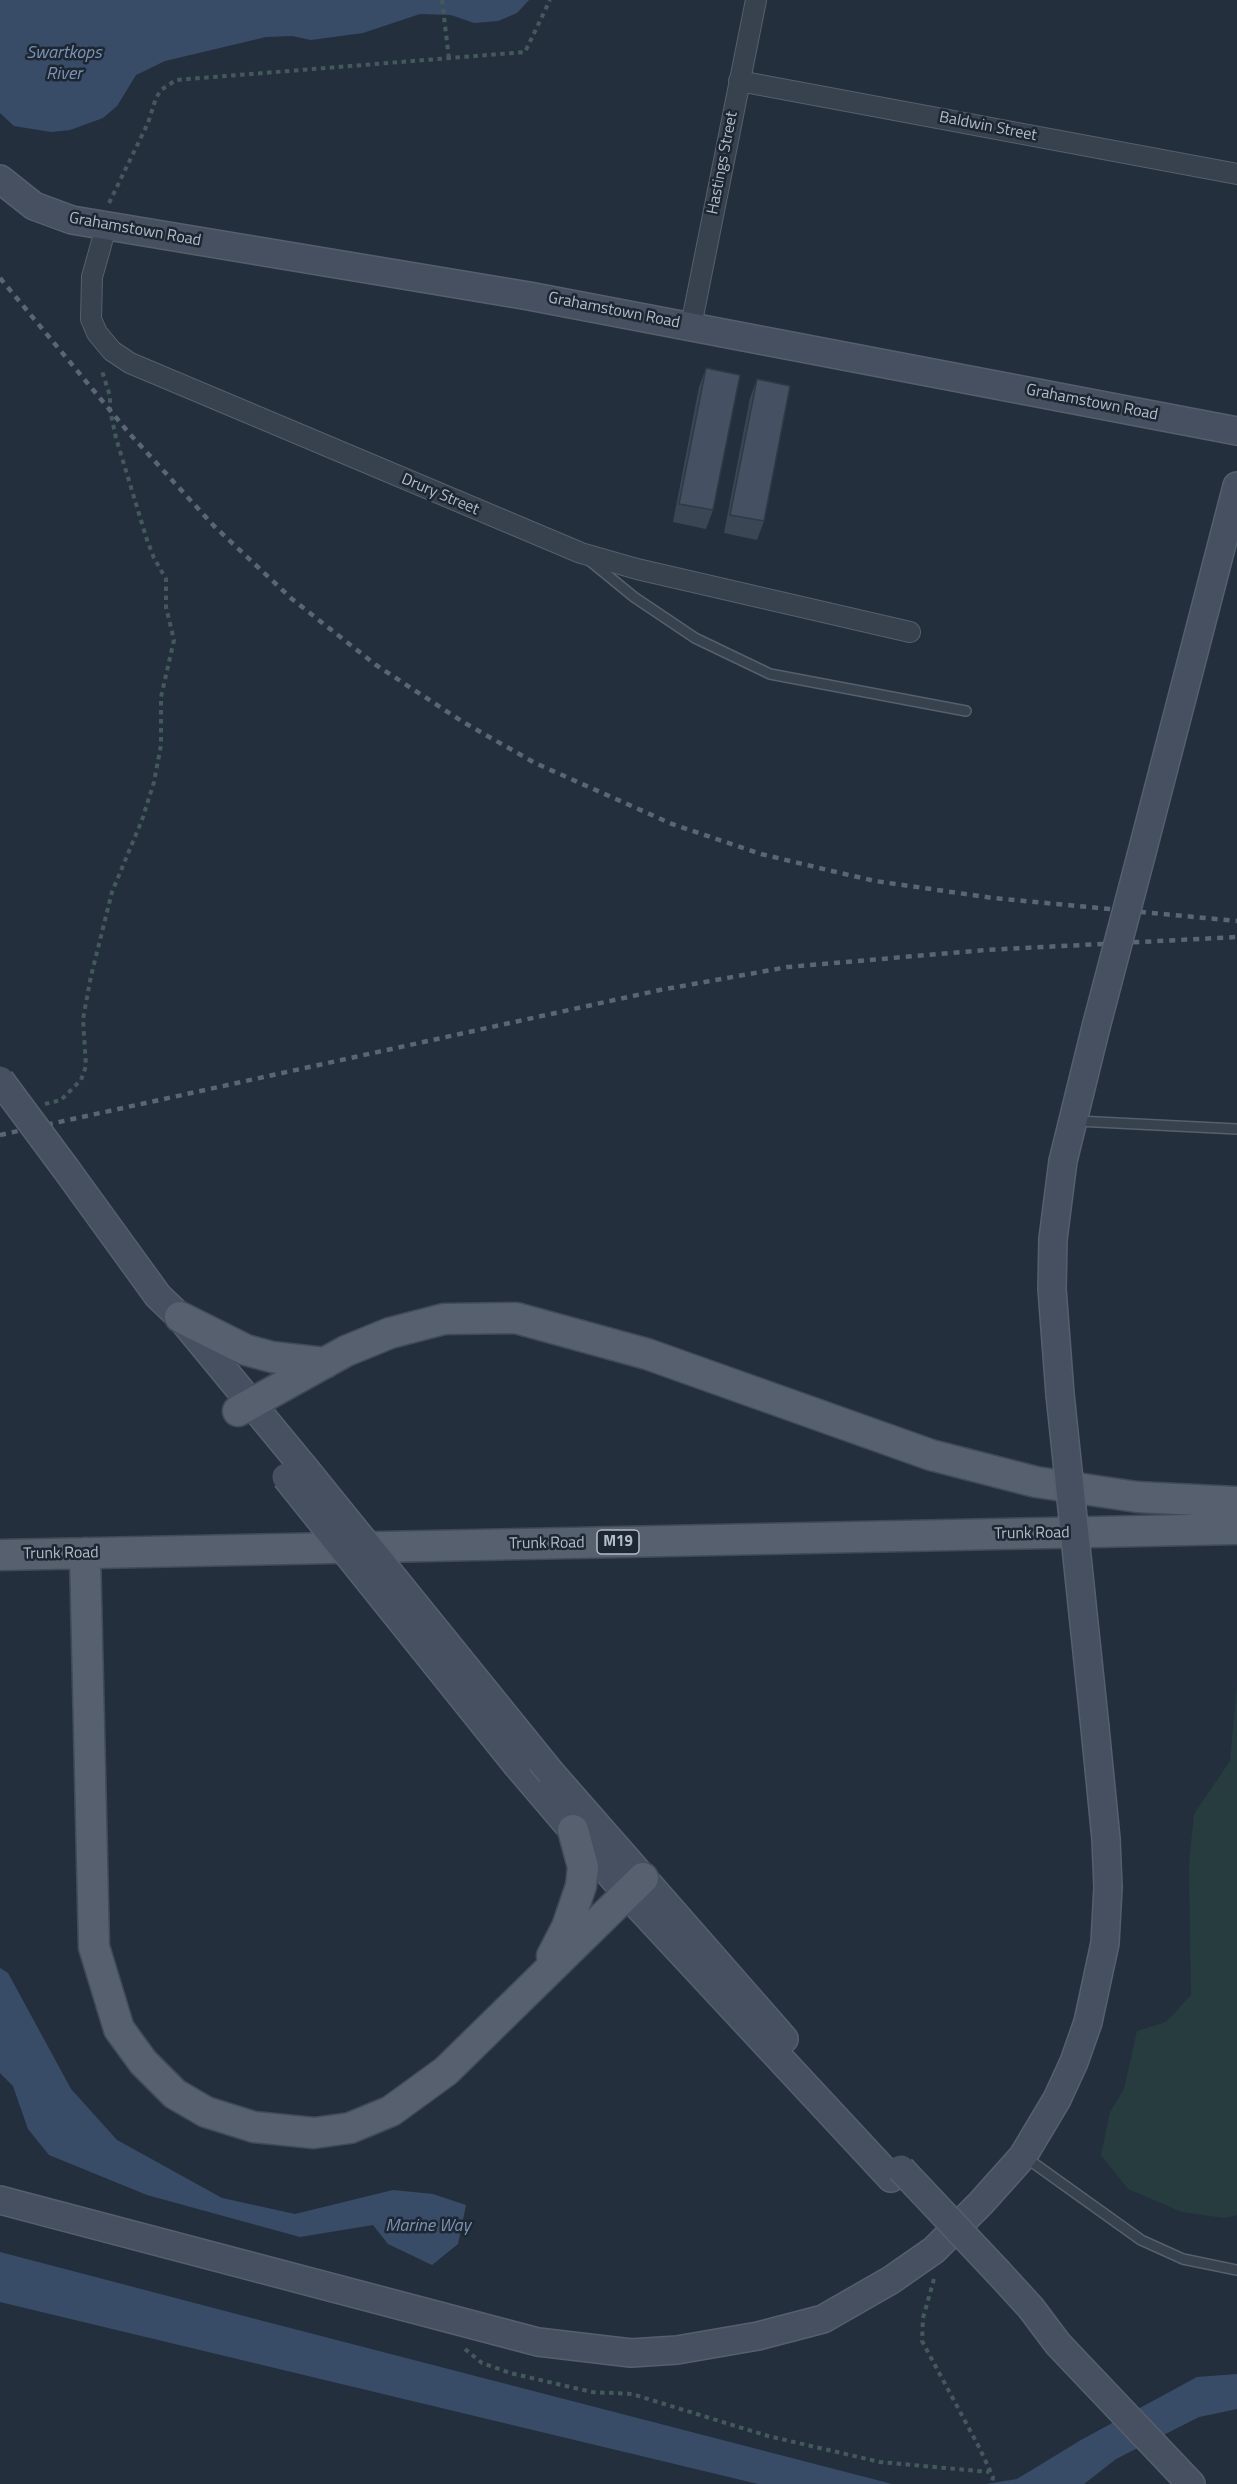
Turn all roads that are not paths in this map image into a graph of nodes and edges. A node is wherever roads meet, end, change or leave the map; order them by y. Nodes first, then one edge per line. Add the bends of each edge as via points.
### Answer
1 (756, 0) edge
2 (739, 81) junction
3 (1237, 174) edge
4 (0, 179) edge
5 (103, 226) junction
6 (691, 326) junction
7 (1237, 431) edge
8 (1237, 486) edge
9 (581, 554) junction
10 (910, 632) dead end
11 (966, 711) dead end
12 (0, 1080) edge
13 (1071, 1121) junction
14 (1237, 1129) edge
15 (158, 1296) junction
16 (180, 1317) junction
17 (325, 1363) junction
18 (244, 1407) junction
19 (294, 1471) junction
20 (1237, 1502) edge
21 (1237, 1529) edge
22 (85, 1553) junction
23 (0, 1555) edge
24 (573, 1830) junction
25 (635, 1886) junction
26 (539, 1980) junction
27 (1023, 2156) junction
28 (0, 2200) edge
29 (1237, 2270) edge
30 (1186, 2479) edge

1 - 2 street, Hastings Street
2 - 3 street, Baldwin Street
2 - 6 street, Hastings Street
4 - 5 main road, Grahamstown Road via 52,215
5 - 6 main road, Grahamstown Road
5 - 9 street, Drury Street via 89,300 97,333 112,351 130,363
6 - 7 main road, Grahamstown Road
8 - 13 main road, bridge
9 - 10 street, Drury Street
9 - 11 lane via 634,597 695,638 770,674
12 - 15 main road, bridge
13 - 14 lane
13 - 27 main road, bridge via 1053,1239 1052,1289 1106,1839 1106,1943 1088,2022 1074,2062
15 - 16 main road
15 - 18 main road via 192,1352
16 - 17 main road via 246,1350
16 - 18 main road
17 - 18 main road
17 - 20 main road via 390,1333 444,1319 516,1318 648,1353 931,1455 1036,1482 1137,1497
18 - 19 main road
19 - 24 main road, bridge via 517,1766
19 - 25 main road, bridge via 551,1773
21 - 22 main road, Trunk Road / M19
22 - 23 main road, Trunk Road / M19
22 - 26 main road via 94,1947 119,2029 143,2062 175,2094 206,2112 254,2127 314,2133 350,2128 391,2111 446,2071
24 - 25 main road
24 - 26 main road via 583,1868 581,1886 567,1927
25 - 26 main road
25 - 30 main road, bridge via 896,2174 994,2278 1031,2308 1058,2344
27 - 28 main road via 934,2250 823,2319 758,2336 677,2350 632,2353 538,2342
27 - 29 lane via 1140,2240 1183,2259

